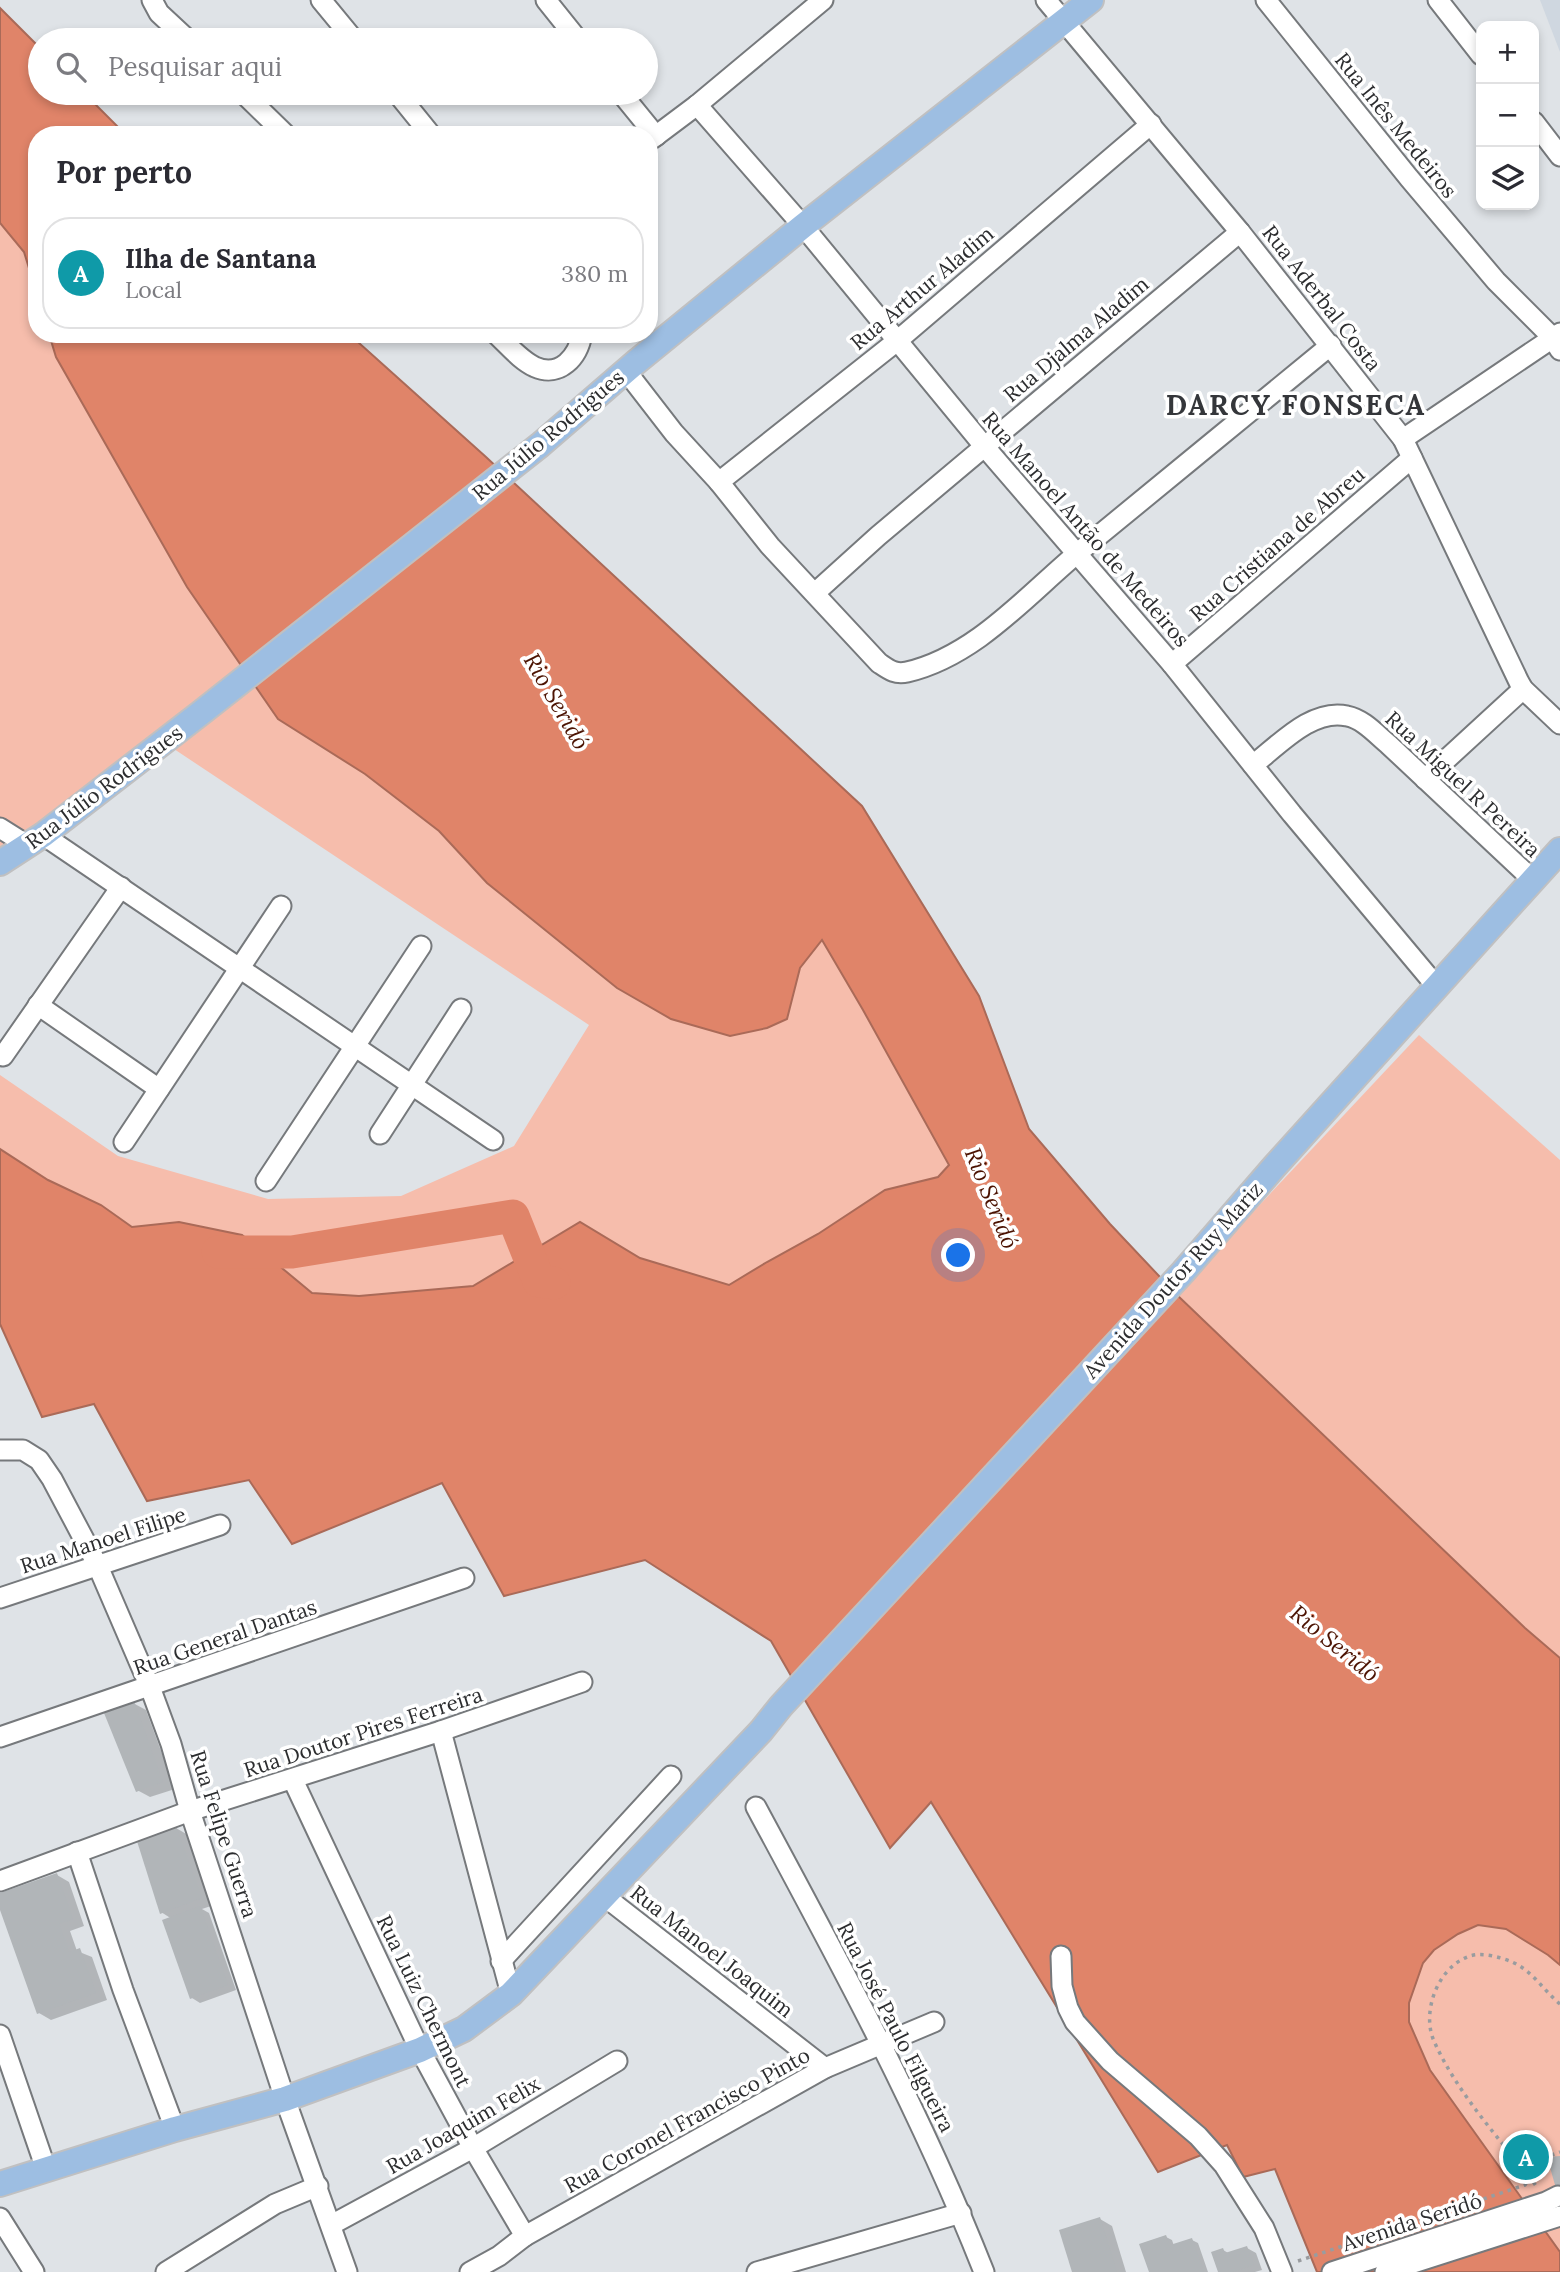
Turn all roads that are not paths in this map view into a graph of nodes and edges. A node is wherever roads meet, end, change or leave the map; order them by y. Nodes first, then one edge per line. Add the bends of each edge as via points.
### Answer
1 (152, 0) edge
2 (321, 0) edge
3 (546, 0) edge
4 (824, 0) edge
5 (1046, 0) edge
6 (1091, 0) edge
7 (1265, 0) edge
8 (1438, 0) edge
9 (1064, 22) junction
10 (175, 28) edge
11 (344, 28) edge
12 (568, 28) edge
13 (1476, 49) edge
14 (255, 105) edge
15 (407, 105) edge
16 (629, 105) edge
17 (697, 105) junction
18 (1151, 124) junction
19 (277, 126) edge
20 (424, 126) edge
21 (643, 126) edge
22 (1539, 129) edge
23 (658, 134) edge
24 (1560, 156) edge
25 (803, 226) junction
26 (1240, 232) junction
27 (1557, 340) edge
28 (897, 341) junction
29 (506, 343) edge
30 (579, 343) edge
31 (1331, 345) junction
32 (626, 370) junction
33 (1403, 439) junction
34 (984, 446) junction
35 (1412, 458) junction
36 (719, 482) junction
37 (1077, 554) junction
38 (816, 592) junction
39 (1172, 664) junction
40 (1523, 689) junction
41 (1560, 724) edge
42 (1253, 765) junction
43 (1425, 779) junction
44 (0, 828) edge
45 (35, 840) junction
46 (1560, 850) edge
47 (0, 863) edge
48 (1533, 880) junction
49 (121, 887) junction
50 (281, 906) dead end
51 (421, 946) dead end
52 (240, 967) junction
53 (1437, 987) junction
54 (38, 1005) junction
55 (461, 1009) dead end
56 (355, 1045) junction
57 (3, 1055) dead end
58 (413, 1084) junction
59 (159, 1088) junction
60 (380, 1133) dead end
61 (493, 1140) dead end
62 (124, 1142) dead end
63 (266, 1181) dead end
64 (1, 1449) edge
65 (220, 1525) dead end
66 (97, 1564) junction
67 (464, 1578) dead end
68 (0, 1598) edge
69 (583, 1682) dead end
70 (150, 1687) junction
71 (441, 1731) junction
72 (0, 1737) edge
73 (671, 1776) dead end
74 (293, 1780) junction
75 (756, 1807) dead end
76 (190, 1811) junction
77 (77, 1852) junction
78 (0, 1881) edge
79 (604, 1896) junction
80 (1061, 1956) dead end
81 (501, 1961) junction
82 (511, 1994) junction
83 (934, 2022) dead end
84 (0, 2035) edge
85 (880, 2046) junction
86 (420, 2050) junction
87 (617, 2061) dead end
88 (825, 2068) junction
89 (285, 2099) junction
90 (175, 2129) junction
91 (473, 2148) junction
92 (46, 2169) junction
93 (0, 2184) edge
94 (318, 2186) junction
95 (1555, 2208) edge
96 (961, 2213) junction
97 (0, 2218) edge
98 (331, 2225) junction
99 (526, 2236) junction
100 (34, 2272) edge
101 (166, 2272) edge
102 (347, 2272) edge
103 (470, 2272) edge
104 (757, 2272) edge
105 (984, 2272) edge
106 (1282, 2272) edge
107 (1332, 2272) edge
108 (1385, 2272) edge

1 - 10 street
2 - 11 street
3 - 12 street
4 - 17 street
5 - 9 street, Rua Aderbal Costa
6 - 9 main road, Rua Júlio Rodrigues
7 - 27 street, Rua Inês Medeiros via 1496,281
8 - 13 street
9 - 18 street, Rua Aderbal Costa
9 - 25 main road, Rua Júlio Rodrigues
14 - 19 street
15 - 20 street
16 - 21 street
17 - 23 street
17 - 25 street, Rua Manoel Antão de Medeiros
18 - 26 street, Rua Aderbal Costa
18 - 28 street, Rua Arthur Aladim
22 - 24 street
25 - 28 street, Rua Manoel Antão de Medeiros
25 - 32 main road, Rua Júlio Rodrigues
26 - 31 street, Rua Aderbal Costa
26 - 34 street, Rua Djalma Aladim
27 - 33 street
28 - 34 street, Rua Manoel Antão de Medeiros
28 - 36 street, Rua Arthur Aladim
29 - 30 street via 528,363 549,370 570,361
31 - 33 street, Rua Aderbal Costa
31 - 37 street
32 - 36 street
32 - 45 main road, Rua Júlio Rodrigues via 540,445
33 - 35 street, Rua Aderbal Costa
34 - 37 street, Rua Manoel Antão de Medeiros
34 - 38 street, Rua Djalma Aladim
35 - 39 street, Rua Cristiana de Abreu
35 - 40 street, Rua Aderbal Costa
36 - 38 street
37 - 38 street via 995,626 933,663 905,673 879,663
37 - 39 street, Rua Manoel Antão de Medeiros
39 - 42 street, Rua Manoel Antão de Medeiros
40 - 41 street, Rua Aderbal Costa
40 - 43 street
42 - 43 street, Rua Miguel R Pereira via 1310,722 1348,716 1366,724
42 - 53 street, Rua Manoel Antão de Medeiros
43 - 48 street, Rua Miguel R Pereira
44 - 45 street
45 - 47 main road, Rua Júlio Rodrigues
45 - 49 street
46 - 48 main road, Avenida Doutor Ruy Mariz
48 - 53 main road, Avenida Doutor Ruy Mariz
49 - 52 street
49 - 54 street
50 - 52 street
51 - 56 street
52 - 56 street
52 - 59 street
53 - 79 main road, Avenida Doutor Ruy Mariz via 1183,1272
54 - 57 street
54 - 59 street
55 - 58 street
56 - 58 street
56 - 63 street
58 - 60 street
58 - 61 street
59 - 62 street
64 - 66 street, Rua Felipe Guerra via 23,1450 39,1460
65 - 66 street, Rua Manoel Filipe
66 - 68 street, Rua Manoel Filipe
66 - 70 street, Rua Felipe Guerra
67 - 70 street, Rua General Dantas
69 - 71 street, Rua Doutor Pires Ferreira
70 - 72 street, Rua General Dantas
70 - 76 street, Rua Felipe Guerra
71 - 74 street, Rua Doutor Pires Ferreira
71 - 81 street
73 - 81 street
74 - 76 street, Rua Doutor Pires Ferreira
74 - 86 street, Rua Luiz Chermont
75 - 85 street, Rua José Paulo Filgueira
76 - 77 street, Rua Doutor Pires Ferreira
76 - 89 street, Rua Felipe Guerra
77 - 78 street, Rua Doutor Pires Ferreira
77 - 90 street
79 - 82 main road, Avenida Doutor Ruy Mariz
79 - 88 street, Rua Manoel Joaquim
80 - 106 street via 1062,1986 1076,2022 1110,2062 1198,2136 1224,2165 1264,2228
81 - 82 street
82 - 86 main road, Avenida Doutor Ruy Mariz via 464,2029
83 - 85 street, Rua Coronel Francisco Pinto
84 - 92 street
85 - 88 street, Rua Coronel Francisco Pinto
85 - 96 street, Rua José Paulo Filgueira
86 - 89 main road, Avenida Doutor Ruy Mariz
86 - 91 street, Rua Luiz Chermont
87 - 91 street, Rua Joaquim Felix
88 - 99 street, Rua Coronel Francisco Pinto
89 - 90 main road, Avenida Doutor Ruy Mariz
89 - 94 street, Rua Felipe Guerra
90 - 92 main road, Avenida Doutor Ruy Mariz
91 - 98 street, Rua Joaquim Felix
91 - 99 street, Rua Luiz Chermont
92 - 93 main road, Avenida Doutor Ruy Mariz
94 - 98 street, Rua Felipe Guerra
94 - 101 street via 275,2204
95 - 107 street, Avenida Seridó
95 - 108 street, Avenida Seridó
96 - 104 street
96 - 105 street, Rua José Paulo Filgueira
97 - 100 street
98 - 102 street, Rua Felipe Guerra
99 - 103 street, Rua Coronel Francisco Pinto

